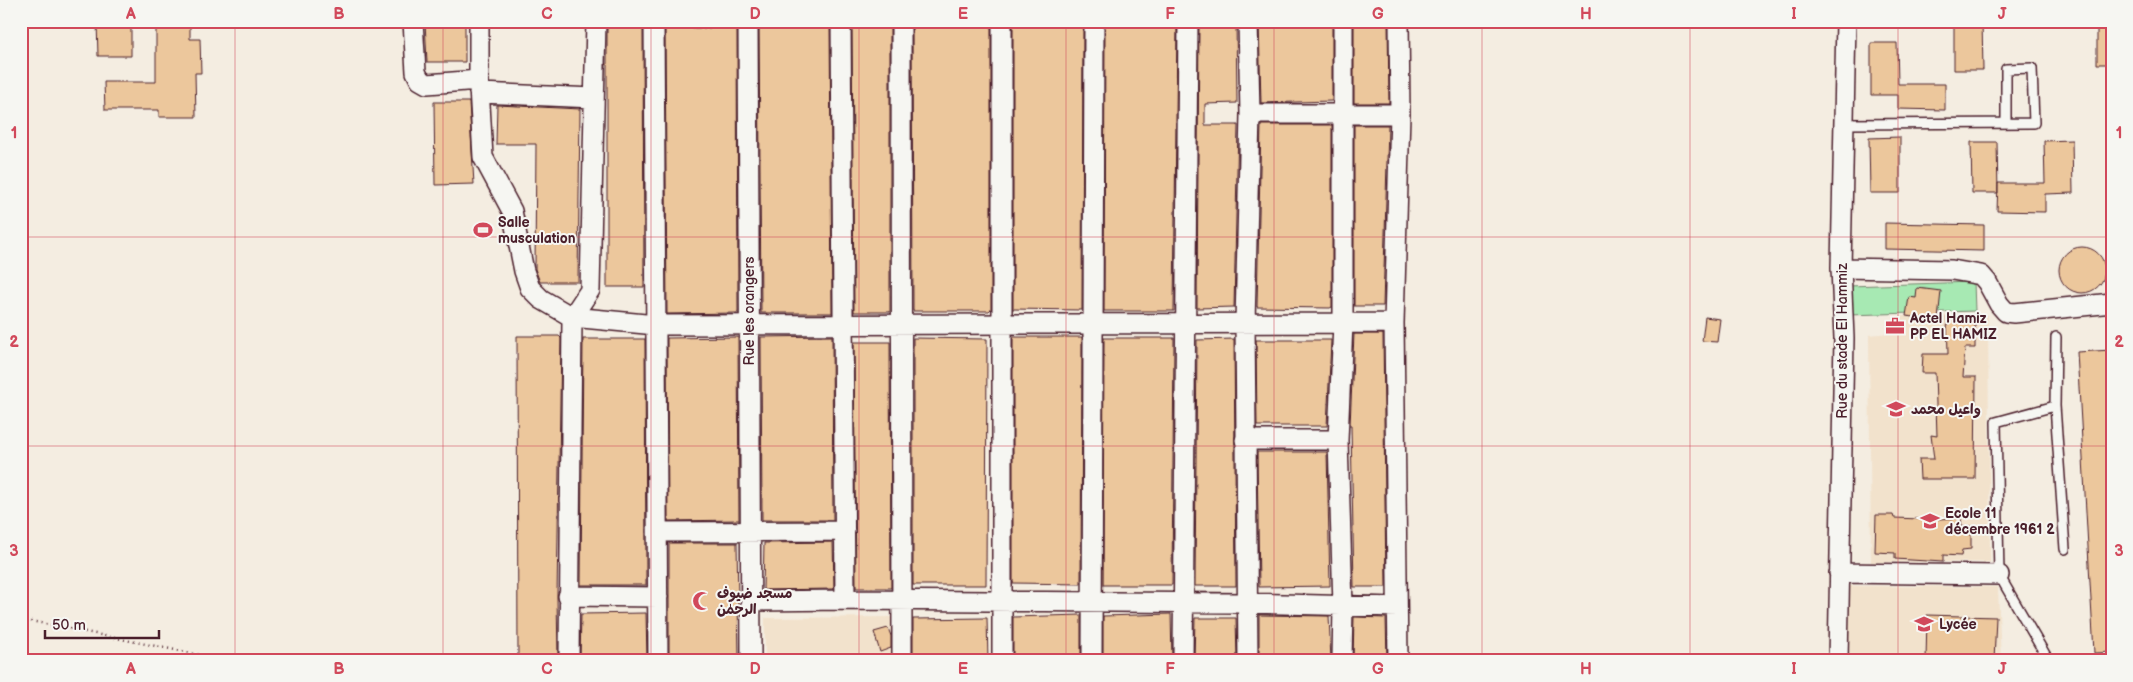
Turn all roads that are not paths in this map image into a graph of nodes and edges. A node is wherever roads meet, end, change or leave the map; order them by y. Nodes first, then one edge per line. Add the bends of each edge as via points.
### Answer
1 (413, 21) edge
2 (479, 21) edge
3 (596, 21) edge
4 (654, 21) edge
5 (748, 21) edge
6 (841, 21) edge
7 (901, 21) edge
8 (1002, 21) edge
9 (1094, 21) edge
10 (1188, 21) edge
11 (1248, 21) edge
12 (1343, 21) edge
13 (1399, 21) edge
14 (1846, 21) edge
15 (479, 86) junction
16 (594, 98) junction
17 (1250, 114) junction
18 (1343, 114) junction
19 (1400, 114) junction
20 (2006, 123) junction
21 (1844, 124) junction
22 (1841, 268) junction
23 (2112, 303) edge
24 (572, 317) junction
25 (1185, 323) junction
26 (1245, 323) junction
27 (1343, 323) junction
28 (1394, 323) junction
29 (843, 324) junction
30 (902, 324) junction
31 (1002, 324) junction
32 (1093, 324) junction
33 (656, 325) junction
34 (749, 325) junction
35 (2056, 337) dead end
36 (2055, 406) junction
37 (1245, 440) junction
38 (1338, 440) junction
39 (750, 531) junction
40 (845, 531) junction
41 (658, 532) junction
42 (2065, 549) dead end
43 (1839, 573) junction
44 (1999, 575) junction
45 (568, 596) junction
46 (658, 597) junction
47 (845, 600) junction
48 (751, 601) junction
49 (902, 601) junction
50 (1002, 602) junction
51 (1092, 603) junction
52 (1246, 603) junction
53 (1183, 604) junction
54 (1343, 606) junction
55 (1397, 607) junction
56 (568, 661) edge
57 (658, 661) edge
58 (751, 661) edge
59 (902, 661) edge
60 (1002, 661) edge
61 (1092, 661) edge
62 (1183, 661) edge
63 (1248, 661) edge
64 (1342, 661) edge
65 (1398, 661) edge
66 (1838, 661) edge
67 (2049, 661) edge

1 - 15 street via 416,72 420,80 427,84
2 - 15 street
3 - 16 street
4 - 33 street
5 - 34 street, Rue les orangers
6 - 29 street
7 - 30 street
8 - 31 street
9 - 32 street
10 - 25 street
11 - 17 street
12 - 18 street
13 - 19 street
14 - 21 street, Rue du stade El Hammiz
15 - 16 street
15 - 24 street via 483,157 512,211 530,288 541,300
16 - 24 street via 590,290
17 - 18 street
17 - 26 street
18 - 19 street
18 - 27 street
19 - 28 street
20 - 20 lane via 2034,122 2032,68 2006,69
20 - 21 lane
21 - 22 street, Rue du stade El Hammiz
22 - 23 street via 1981,275 2006,312
22 - 43 street, Rue du stade El Hammiz via 1844,338
24 - 33 street
24 - 45 street
25 - 26 street
25 - 32 street
25 - 53 street
26 - 27 street
26 - 37 street
27 - 28 street
27 - 38 street
28 - 55 street
29 - 30 street
29 - 34 street
29 - 40 street
30 - 31 street
30 - 49 street
31 - 32 street
31 - 50 street
32 - 51 street
33 - 34 street
33 - 41 street
34 - 39 street, Rue les orangers
35 - 36 lane
36 - 42 lane
36 - 44 lane via 1996,422
37 - 38 street
37 - 52 street
38 - 54 street
39 - 40 street
39 - 41 street
39 - 48 street, Rue les orangers
40 - 47 street
41 - 46 street
43 - 44 street
43 - 66 street, Rue du stade El Hammiz
44 - 67 lane
45 - 46 street
45 - 56 street
46 - 57 street
47 - 48 street
47 - 49 street
48 - 58 street, Rue les orangers
49 - 50 street
49 - 59 street
50 - 51 street
50 - 60 street
51 - 53 street
51 - 61 street
52 - 53 street
52 - 54 street
52 - 63 street
53 - 62 street
54 - 55 street
54 - 64 street
55 - 65 street

